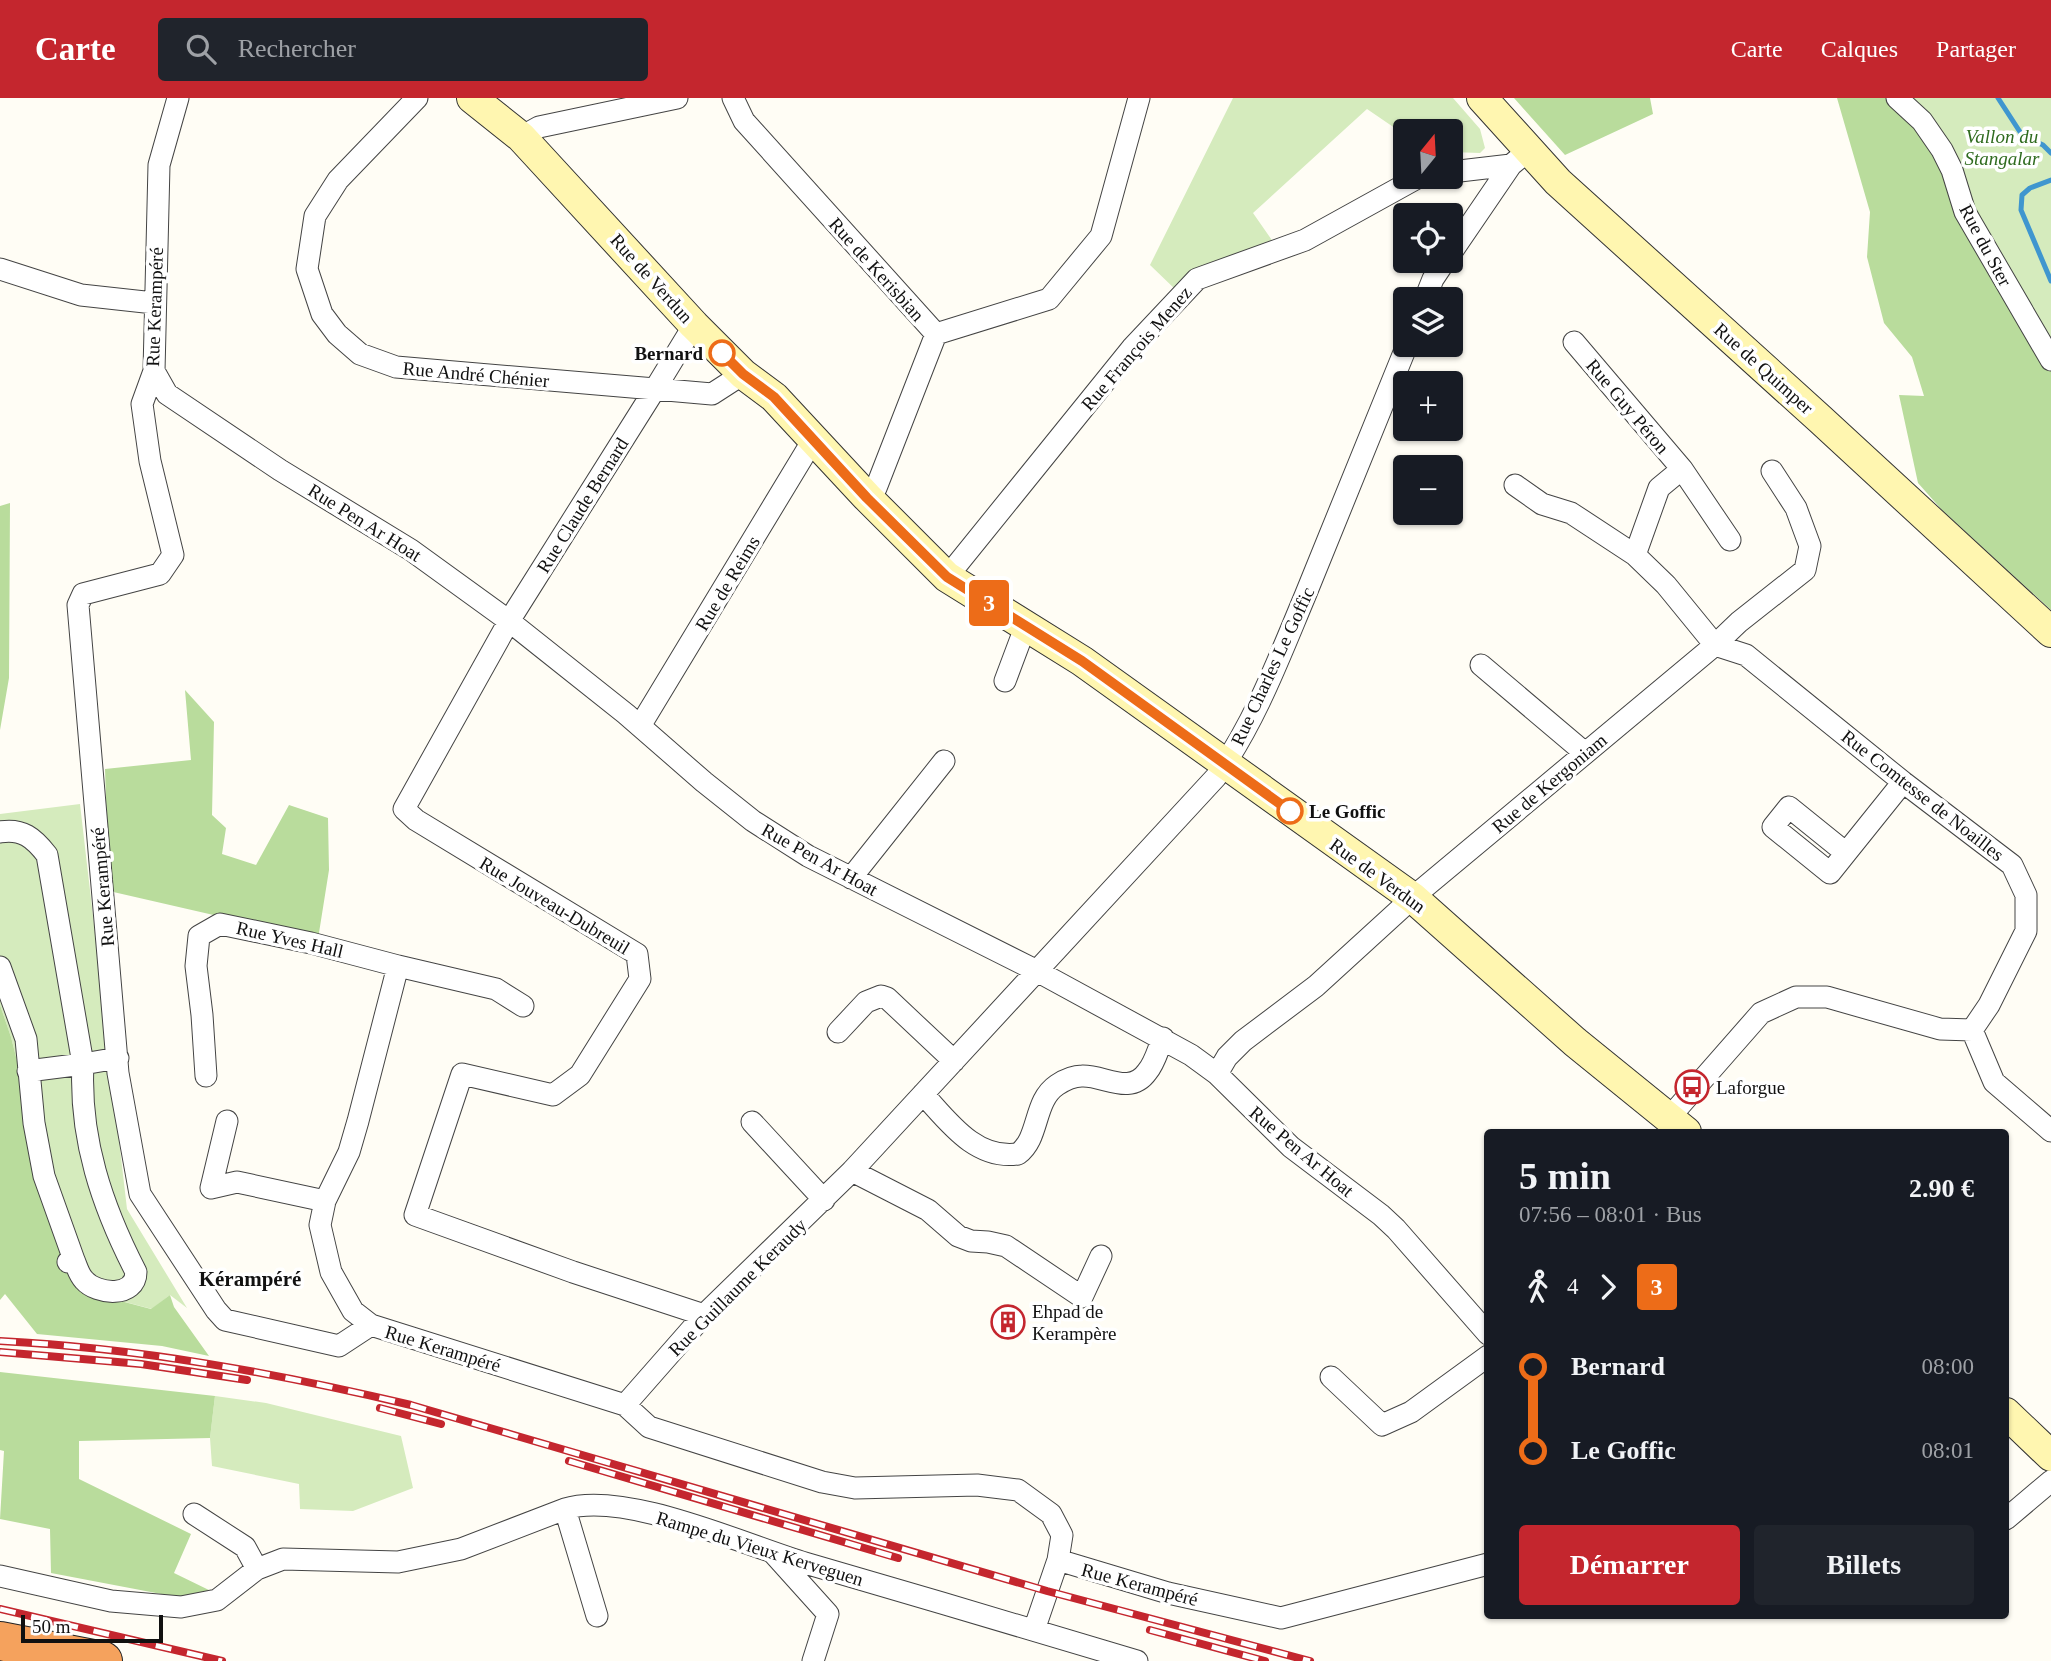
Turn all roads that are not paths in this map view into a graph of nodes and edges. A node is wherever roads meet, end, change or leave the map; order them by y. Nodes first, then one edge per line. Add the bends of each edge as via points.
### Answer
1 (178, 98) edge
2 (417, 98) edge
3 (472, 98) edge
4 (677, 98) edge
5 (733, 98) edge
6 (1139, 98) edge
7 (1482, 98) edge
8 (1897, 98) edge
9 (521, 137) junction
10 (1520, 158) junction
11 (1463, 170) edge
12 (1397, 189) edge
13 (1463, 236) edge
14 (0, 269) edge
15 (154, 303) junction
16 (694, 325) junction
17 (936, 334) junction
18 (1574, 342) dead end
19 (1402, 357) edge
20 (2051, 360) edge
21 (153, 371) junction
22 (743, 374) junction
23 (655, 388) junction
24 (813, 440) junction
25 (1682, 469) junction
26 (1772, 471) dead end
27 (1515, 485) dead end
28 (867, 498) junction
29 (1730, 540) dead end
30 (1635, 555) junction
31 (947, 577) junction
32 (509, 621) junction
33 (1026, 625) junction
34 (2051, 632) edge
35 (1715, 645) junction
36 (1481, 665) dead end
37 (1005, 681) dead end
38 (640, 726) junction
39 (1586, 753) junction
40 (944, 761) dead end
41 (1226, 764) junction
42 (1903, 782) junction
43 (0, 832) edge
44 (1846, 853) dead end
45 (851, 878) junction
46 (1413, 898) junction
47 (398, 966) junction
48 (0, 967) edge
49 (1035, 970) junction
50 (523, 1006) dead end
51 (1972, 1030) junction
52 (838, 1032) dead end
53 (1163, 1038) junction
54 (118, 1058) junction
55 (954, 1060) junction
56 (83, 1064) junction
57 (28, 1071) junction
58 (1217, 1074) junction
59 (206, 1076) dead end
60 (923, 1094) junction
61 (227, 1121) dead end
62 (752, 1122) dead end
63 (1677, 1126) edge
64 (2051, 1130) edge
65 (852, 1171) junction
66 (824, 1200) junction
67 (325, 1201) junction
68 (1101, 1256) dead end
69 (704, 1315) junction
70 (371, 1325) junction
71 (1484, 1329) edge
72 (1484, 1359) edge
73 (1331, 1377) dead end
74 (625, 1405) junction
75 (2009, 1416) edge
76 (2051, 1456) edge
77 (2051, 1481) edge
78 (565, 1509) junction
79 (194, 1514) dead end
80 (2009, 1516) edge
81 (772, 1553) junction
82 (1058, 1560) junction
83 (1484, 1565) edge
84 (257, 1569) junction
85 (0, 1576) edge
86 (597, 1616) dead end
87 (1034, 1630) junction
88 (0, 1641) edge
89 (103, 1661) edge
90 (813, 1661) edge
91 (1137, 1661) edge

1 - 15 street, Rue Kerampéré via 159,166
2 - 23 street, Rue André Chénier via 338,180 315,216 307,269 322,314 337,334 360,354 396,367
3 - 9 street, Rue de Verdun
4 - 9 street via 539,127
5 - 17 street, Rue de Kerisbian via 744,121
6 - 17 street via 1101,236 1049,299
7 - 10 street, Rue de Quimper
8 - 20 street, Rue du Ster via 1922,121 1942,150 1965,212
9 - 16 street, Rue de Verdun
10 - 11 street
10 - 13 street
10 - 34 street, Rue de Quimper via 1558,182
12 - 31 street, Rue François Menez via 1305,240 1197,279 1132,348
14 - 15 street via 81,295
15 - 21 street, Rue Kerampéré
16 - 22 street, Rue de Verdun
16 - 23 street, Rue Claude Bernard
17 - 28 street, Rue de Kerisbian via 876,488
18 - 25 street, Rue Guy Péron
19 - 41 street, Rue Charles Le Goffic via 1282,650
21 - 32 street, Rue Pen Ar Hoat via 167,394 411,550
21 - 54 street, Rue Kerampéré via 142,404 150,461 173,555 160,574 83,594 78,605
22 - 23 street, Rue André Chénier via 712,394
22 - 24 street, Rue de Verdun via 774,397
23 - 32 street, Rue Claude Bernard
24 - 28 street, Rue de Verdun
24 - 38 street, Rue de Reims
25 - 29 street, Rue Guy Péron
25 - 30 street, Rue Guy Péron via 1659,488
26 - 35 street, Rue de Kergoniam via 1796,508 1810,546 1805,570
27 - 30 street via 1542,504 1571,513
28 - 31 street, Rue de Verdun
30 - 35 street
31 - 33 street, Rue de Verdun
32 - 38 street, Rue Pen Ar Hoat
32 - 69 street, Rue Jouveau-Dubreuil via 404,809 637,954 640,979 580,1075 553,1095 462,1074 415,1215
33 - 37 street
33 - 41 street, Rue de Verdun
35 - 39 street, Rue de Kergoniam
35 - 42 street, Rue Comtesse de Noailles via 1746,654
36 - 39 street
38 - 45 street, Rue Pen Ar Hoat via 753,821
39 - 46 street, Rue de Kergoniam
40 - 45 street
41 - 46 street, Rue de Verdun
41 - 49 street, Rue Charles Le Goffic
42 - 44 street
42 - 51 street, Rue Comtesse de Noailles via 2012,865 2026,895 2026,931
43 - 56 street via 18,831 33,837 47,855
45 - 49 street, Rue Pen Ar Hoat
46 - 58 street, Rue de Kergoniam via 1317,986 1243,1041
46 - 63 street, Rue de Verdun
47 - 50 street, Rue Yves Hall via 496,989
47 - 59 street, Rue Yves Hall via 220,924 209,930 199,936 196,966
47 - 67 street via 349,1152
48 - 57 street via 26,1039
49 - 53 street, Rue Pen Ar Hoat
49 - 55 street, Rue Guillaume Keraudy
51 - 63 street via 1940,1029 1827,997 1796,997 1761,1013
51 - 64 street via 1994,1082
52 - 55 street via 866,1002 881,996
53 - 58 street, Rue Pen Ar Hoat
53 - 60 street via 1151,1067 1138,1080 1116,1084 1082,1076 1057,1085 1047,1094 1028,1143 1018,1154 1001,1154 971,1142
54 - 56 street
54 - 70 street, Rue Kerampéré via 140,1194 225,1320 339,1346
55 - 60 street, Rue Guillaume Keraudy
56 - 57 street
56 - 57 street via 81,1098 87,1143 100,1188 136,1272 132,1285 121,1291 95,1289 71,1261 44,1176
58 - 71 street, Rue Pen Ar Hoat via 1291,1147 1396,1229
60 - 65 street, Rue Guillaume Keraudy
61 - 67 street via 211,1188 237,1182
62 - 66 street
65 - 66 street, Rue Guillaume Keraudy
65 - 68 street via 928,1210 958,1236 1006,1246 1082,1297
66 - 69 street, Rue Guillaume Keraudy
67 - 70 street via 320,1225 331,1272 353,1311
69 - 74 street, Rue Guillaume Keraudy
70 - 74 street, Rue Kerampéré
72 - 73 street via 1411,1412 1382,1425
74 - 82 street, Rue Kerampéré via 649,1427 822,1482 855,1488 977,1485 1018,1490 1051,1514 1062,1535
75 - 76 street
77 - 80 street
78 - 81 street, Rampe du Vieux Kerveguen via 596,1504 672,1518
78 - 84 street, Rampe du Vieux Kerveguen via 461,1549 398,1562 283,1559
78 - 86 street
79 - 84 street via 245,1547
81 - 87 street, Rampe du Vieux Kerveguen
81 - 90 street via 828,1614
82 - 83 street, Rue Kerampéré via 1168,1593 1281,1618
82 - 87 street
84 - 85 street, Rampe du Vieux Kerveguen via 217,1600 181,1607 111,1601
87 - 91 street, Rampe du Vieux Kerveguen
88 - 89 highway

